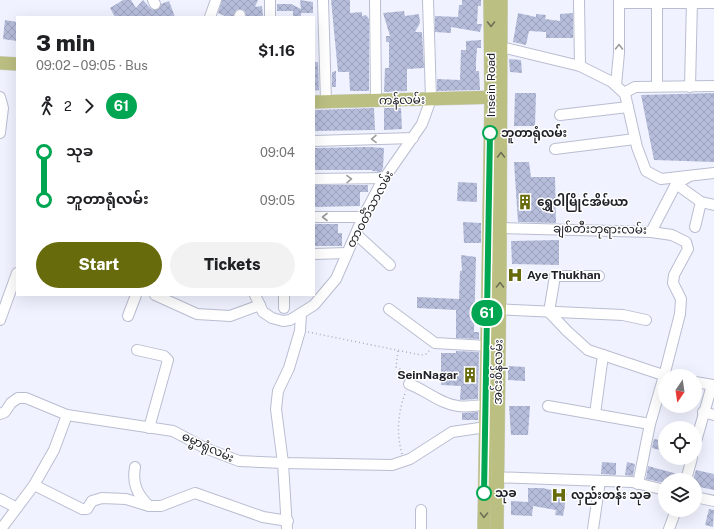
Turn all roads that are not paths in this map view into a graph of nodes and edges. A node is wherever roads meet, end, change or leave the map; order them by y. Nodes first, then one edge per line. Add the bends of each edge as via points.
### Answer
1 (216, 0) edge
2 (270, 0) edge
3 (323, 0) edge
4 (374, 0) edge
5 (428, 0) edge
6 (490, 0) edge
7 (501, 0) edge
8 (579, 0) edge
9 (619, 1) edge
10 (657, 1) edge
11 (692, 1) edge
12 (714, 3) edge
13 (210, 16) edge
14 (270, 16) edge
15 (496, 47) junction
16 (0, 63) edge
17 (16, 64) edge
18 (580, 66) junction
19 (616, 85) junction
20 (657, 86) junction
21 (714, 86) edge
22 (690, 87) junction
23 (624, 93) junction
24 (0, 96) edge
25 (496, 97) junction
26 (431, 99) junction
27 (376, 100) junction
28 (320, 102) edge
29 (628, 107) junction
30 (560, 115) dead end
31 (0, 133) edge
32 (413, 138) junction
33 (635, 139) junction
34 (315, 141) edge
35 (555, 149) dead end
36 (714, 173) edge
37 (693, 175) junction
38 (385, 178) junction
39 (315, 179) edge
40 (676, 184) junction
41 (701, 202) junction
42 (714, 205) edge
43 (315, 217) edge
44 (363, 217) junction
45 (695, 227) dead end
46 (500, 228) junction
47 (651, 232) junction
48 (357, 234) junction
49 (347, 253) junction
50 (315, 254) edge
51 (390, 265) dead end
52 (16, 276) edge
53 (599, 276) dead end
54 (136, 296) edge
55 (157, 296) edge
56 (256, 296) edge
57 (284, 296) edge
58 (260, 305) junction
59 (284, 308) dead end
60 (389, 309) dead end
61 (494, 309) junction
62 (549, 312) junction
63 (301, 314) junction
64 (128, 316) dead end
65 (0, 320) edge
66 (646, 320) dead end
67 (486, 346) junction
68 (137, 350) dead end
69 (604, 355) junction
70 (667, 369) edge
71 (658, 374) edge
72 (702, 383) edge
73 (409, 384) road end
74 (713, 385) edge
75 (486, 405) junction
76 (658, 405) edge
77 (548, 406) dead end
78 (702, 406) edge
79 (702, 409) edge
80 (0, 414) edge
81 (67, 414) junction
82 (595, 414) junction
83 (714, 415) edge
84 (650, 424) junction
85 (492, 426) junction
86 (149, 428) junction
87 (283, 463) junction
88 (135, 467) dead end
89 (491, 477) junction
90 (600, 481) junction
91 (638, 484) junction
92 (34, 485) junction
93 (658, 488) edge
94 (0, 498) edge
95 (702, 498) edge
96 (714, 501) edge
97 (148, 506) junction
98 (17, 508) junction
99 (421, 510) dead end
100 (673, 517) edge
101 (288, 525) edge
102 (1, 529) edge
103 (421, 529) edge
104 (484, 529) edge
105 (496, 529) edge
106 (593, 529) edge
107 (668, 529) edge

1 - 13 street
2 - 14 street
3 - 28 street
4 - 27 street
5 - 26 street
6 -> 15 main road, Insein Road
7 - 15 main road
8 - 18 street
9 - 10 street
19 -> 9 street
10 - 11 street
10 - 20 street
11 - 12 street
11 - 22 street
15 - 18 street
15 - 25 main road, Insein Road
16 - 17 main road
18 - 19 street
19 - 23 street
20 - 22 street
20 - 23 street via 635,87
21 - 22 street
23 - 29 street
24 - 31 street via 3,108
25 - 26 main road, ကန်လမ်း
46 -> 25 main road, အင်းစိန်လမ်း
25 - 61 main road, Insein Road
26 - 27 main road, ကန်လမ်း
26 - 32 street, တာဝတိံသာလမ်း via 422,124
27 - 28 main road, ကန်လမ်း
29 - 30 street
29 - 33 street
32 -> 34 street
32 - 38 street, တာဝတိံသာလမ်း
33 - 35 street
33 - 37 street via 646,171 655,177 661,179
36 - 37 street
37 - 40 street
39 -> 38 street
38 - 44 street, တာဝတိံသာလမ်း
40 - 41 street
40 - 47 street, ချစ်တီးဘုရားလမ်း
41 - 42 street
41 - 45 street
44 -> 43 street
44 - 48 street, တာဝတိံသာလမ်း
46 - 47 street, ချစ်တီးဘုရားလမ်း
61 -> 46 main road, အင်းစိန်လမ်း
47 - 70 street via 672,235 686,242 688,249 674,275 674,283 681,299 680,314
48 - 49 street, တာဝတိံသာလမ်း
48 - 51 street
49 - 50 street
49 - 63 street, တာဝတိံသာလမ်း via 336,279 324,295
52 - 65 street
53 - 62 street via 555,276
54 - 64 street
55 - 58 street via 197,314 230,316
56 - 58 street
57 - 59 street
58 - 63 street, တာဝတိံသာလမ်း via 263,312 283,321
60 - 67 street via 435,343
61 - 62 street
61 - 67 main road, Insein Road
61 - 85 main road, အင်းစိန်လမ်း
62 - 66 street via 623,315
62 - 69 street via 588,350
63 - 87 street via 300,331 289,368 278,391 276,409
67 - 75 main road, Insein Road
68 - 86 street via 164,356 168,360
69 - 71 street
69 - 82 street
72 - 74 street
73 - 75 street via 442,402 458,406
74 - 78 street
75 - 85 main road, Insein Road
76 - 84 street
77 - 82 street
79 - 83 street
80 - 81 street, ဓမ္မာရုံလမ်း via 18,398 26,398
81 - 86 street, ဓမ္မာရုံလမ်း
81 - 92 street via 54,450
82 - 84 street
84 - 91 street
85 - 87 street, ဓမ္မာရုံလမ်း via 452,432 392,466
85 - 89 main road, အင်းစိန်လမ်း
86 - 87 street, ဓမ္မာရုံလမ်း via 173,431 205,448 239,461
87 - 101 street
88 - 97 street via 134,486
89 - 90 street
89 -> 104 main road
89 - 105 main road, အင်းစိန်လမ်း
90 - 91 street
90 - 106 street
91 - 93 street
92 - 97 street via 82,509 87,509 92,501 102,498 126,499
92 - 98 street
94 - 98 street
95 - 96 street
97 - 101 street via 173,503 195,493
98 - 102 street
99 - 103 street
100 - 107 street

